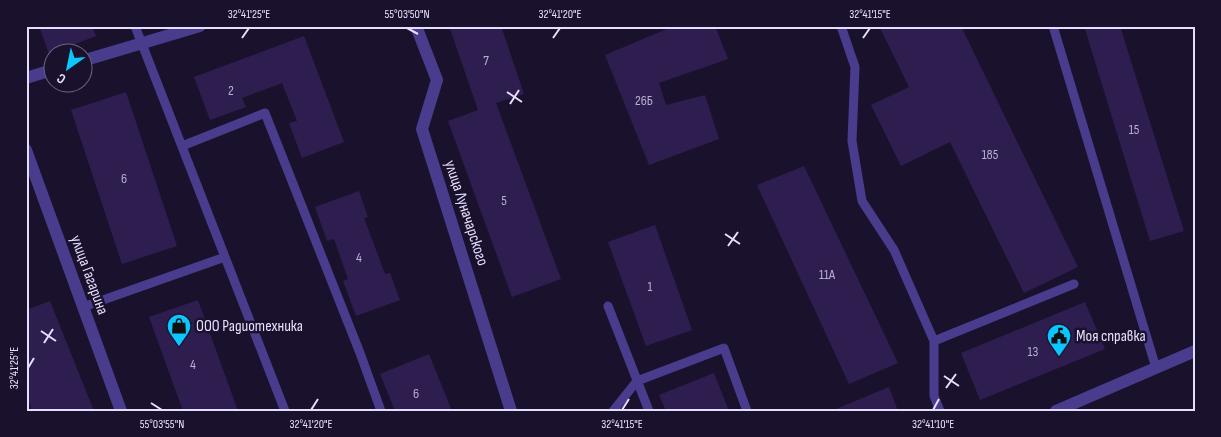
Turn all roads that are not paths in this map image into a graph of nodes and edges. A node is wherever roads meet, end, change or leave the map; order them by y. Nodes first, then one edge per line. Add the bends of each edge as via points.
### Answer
1 (135, 26) edge
2 (200, 26) edge
3 (416, 26) edge
4 (841, 26) edge
5 (1053, 26) edge
6 (142, 44) junction
7 (92, 58) edge
8 (42, 73) edge
9 (26, 78) edge
10 (182, 146) junction
11 (26, 150) edge
12 (225, 257) junction
13 (1074, 284) dead end
14 (608, 306) dead end
15 (83, 307) junction
16 (934, 341) junction
17 (1195, 351) edge
18 (1156, 368) junction
19 (637, 381) junction
20 (121, 411) edge
21 (285, 411) edge
22 (381, 411) edge
23 (511, 411) edge
24 (613, 411) edge
25 (649, 411) edge
26 (747, 411) edge
27 (940, 411) edge
28 (1056, 411) edge

1 - 6 lane
2 - 6 street
3 - 23 street, улица Луначарского via 437,80 422,129
4 - 16 lane via 855,67 852,140 862,202 894,250
5 - 18 lane
6 - 7 street
6 - 10 lane
8 - 9 street
10 - 12 lane
10 - 22 lane via 265,113
11 - 15 street, улица Гагарина
12 - 15 lane
12 - 21 lane
13 - 16 lane
14 - 19 lane
15 - 20 street, улица Гагарина
16 - 27 lane via 934,396
17 - 18 street
18 - 28 street
19 - 24 lane
19 - 25 lane
19 - 26 lane via 724,348

